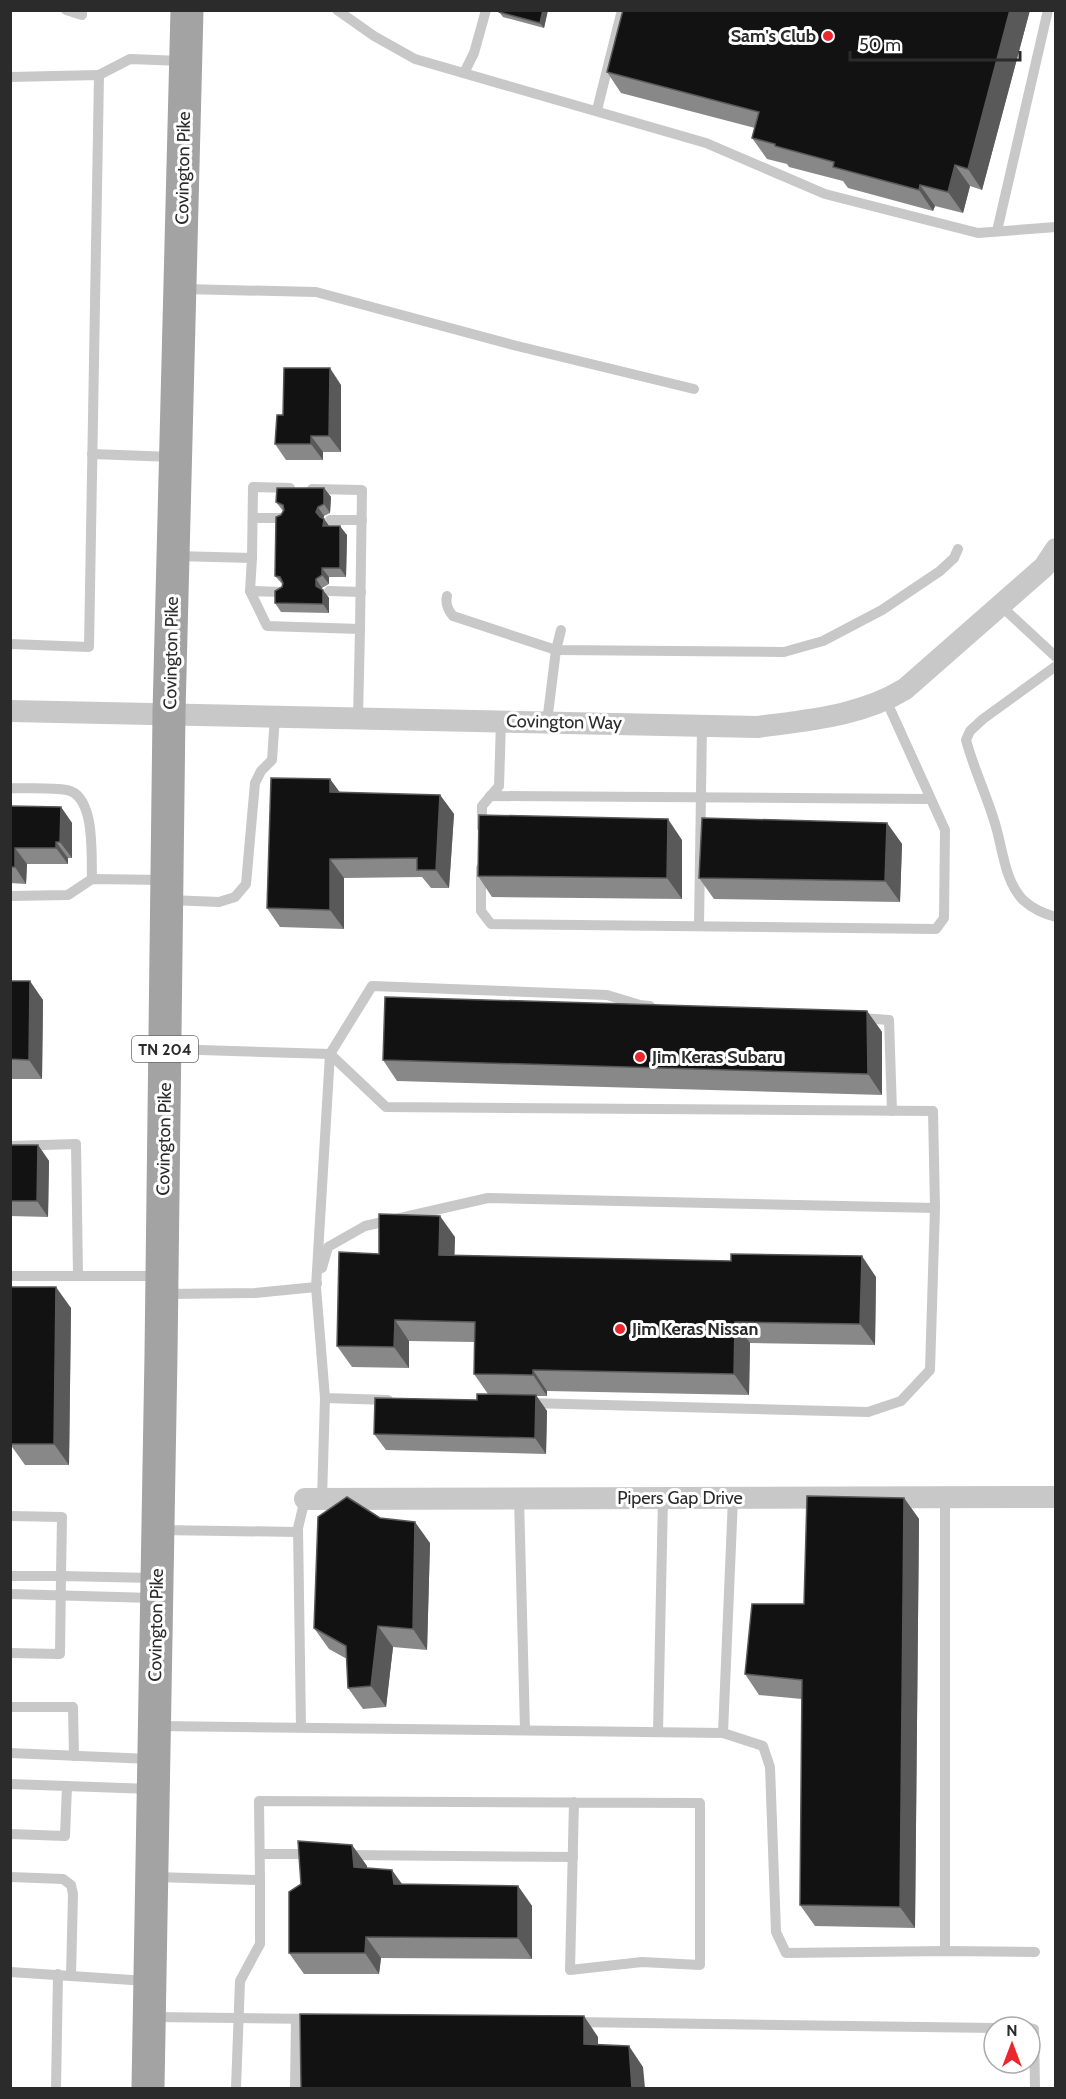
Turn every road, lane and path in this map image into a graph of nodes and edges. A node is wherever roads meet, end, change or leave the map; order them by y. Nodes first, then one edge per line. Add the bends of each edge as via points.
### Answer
1 (66, 10) edge
2 (82, 10) edge
3 (187, 10) edge
4 (337, 10) edge
5 (486, 10) edge
6 (622, 10) edge
7 (1048, 10) edge
8 (185, 61) junction
9 (464, 72) junction
10 (99, 75) junction
11 (10, 77) edge
12 (597, 110) junction
13 (1056, 228) edge
14 (998, 231) junction
15 (180, 289) junction
16 (694, 389) dead end
17 (92, 454) junction
18 (176, 457) junction
19 (253, 518) junction
20 (283, 518) edge
21 (330, 520) dead end
22 (362, 520) junction
23 (958, 549) dead end
24 (1056, 549) edge
25 (173, 556) junction
26 (252, 558) junction
27 (250, 591) junction
28 (329, 591) dead end
29 (282, 592) edge
30 (361, 592) junction
31 (447, 596) dead end
32 (1000, 605) junction
33 (360, 629) junction
34 (561, 630) dead end
35 (10, 644) edge
36 (556, 650) junction
37 (1056, 657) edge
38 (1056, 666) edge
39 (886, 700) junction
40 (10, 711) edge
41 (169, 713) junction
42 (274, 716) junction
43 (358, 718) junction
44 (501, 721) junction
45 (547, 722) junction
46 (702, 726) junction
47 (10, 788) edge
48 (490, 796) junction
49 (701, 797) junction
50 (930, 799) junction
51 (482, 841) edge
52 (482, 853) edge
53 (92, 879) junction
54 (167, 890) junction
55 (10, 896) edge
56 (1056, 917) edge
57 (699, 926) junction
58 (664, 1007) edge
59 (854, 1018) edge
60 (165, 1049) junction
61 (330, 1054) junction
62 (892, 1111) junction
63 (10, 1146) edge
64 (935, 1208) junction
65 (10, 1276) edge
66 (78, 1276) junction
67 (162, 1285) junction
68 (316, 1287) junction
69 (325, 1398) junction
70 (396, 1400) edge
71 (514, 1403) edge
72 (945, 1497) junction
73 (1056, 1497) edge
74 (519, 1498) junction
75 (663, 1498) junction
76 (733, 1498) junction
77 (314, 1499) junction
78 (10, 1516) edge
79 (158, 1530) junction
80 (298, 1532) junction
81 (10, 1576) edge
82 (61, 1576) junction
83 (156, 1588) junction
84 (10, 1594) edge
85 (60, 1595) junction
86 (10, 1653) edge
87 (10, 1707) edge
88 (154, 1725) junction
89 (301, 1727) junction
90 (525, 1730) junction
91 (658, 1732) junction
92 (723, 1733) junction
93 (10, 1753) edge
94 (74, 1756) junction
95 (154, 1774) junction
96 (10, 1784) edge
97 (67, 1786) junction
98 (574, 1802) junction
99 (10, 1834) edge
100 (260, 1854) junction
101 (573, 1857) junction
102 (10, 1876) edge
103 (152, 1877) junction
104 (260, 1880) junction
105 (945, 1951) junction
106 (1035, 1952) dead end
107 (10, 1972) edge
108 (58, 1974) junction
109 (71, 1976) junction
110 (150, 1981) junction
111 (149, 2017) junction
112 (237, 2018) junction
113 (296, 2019) junction
114 (320, 2019) edge
115 (568, 2022) edge
116 (982, 2028) edge
117 (56, 2088) edge
118 (148, 2088) edge
119 (237, 2088) edge
120 (295, 2088) edge

1 - 2 lane via 82,15
3 - 8 main road, Covington Pike / TN 204
4 - 9 lane via 415,59
5 - 9 lane via 474,53
6 - 12 lane
7 - 14 lane
8 - 10 lane via 130,59
8 - 15 main road, Covington Pike / TN 204
9 - 12 lane
10 - 11 lane
10 - 17 lane
12 - 14 lane via 706,143 825,194 978,233
13 - 14 lane
15 - 16 lane via 316,292
15 - 18 main road, Covington Pike / TN 204
17 - 18 lane
17 - 35 lane via 89,647
18 - 25 main road, Covington Pike / TN 204
19 - 20 lane
19 - 22 lane via 253,487 362,490
19 - 26 lane
21 - 22 lane
22 - 30 lane
23 - 36 lane via 940,571 882,610 823,641 784,652
24 - 32 street, Covington Way via 1044,567
25 - 26 lane
25 - 41 main road, Covington Pike / TN 204
26 - 27 lane
27 - 29 lane
27 - 33 lane via 267,626
28 - 30 lane
30 - 33 lane
31 - 36 lane via 448,611 453,616
32 - 37 lane
32 - 39 street, Covington Way via 905,689
33 - 43 lane
34 - 36 lane
36 - 45 lane
38 - 56 lane via 983,719 966,740 1013,883 1028,904
39 - 46 street, Covington Way via 841,715 758,727
39 - 50 lane
40 - 41 street, Covington Way
41 - 42 street, Covington Way
41 - 54 main road, Covington Pike / TN 204
42 - 43 street, Covington Way
42 - 54 lane via 272,760 255,783 246,884 235,897 219,902
43 - 44 street, Covington Way
44 - 45 street, Covington Way
44 - 48 lane via 499,786
45 - 46 street, Covington Way
46 - 49 lane
47 - 53 lane via 69,790 82,800 88,814
48 - 49 lane
48 - 51 lane via 482,806
49 - 50 lane
49 - 57 lane
50 - 57 lane via 945,830 944,918 936,929
52 - 57 lane via 481,911 491,924
53 - 54 lane
53 - 55 lane via 68,895
54 - 60 main road, Covington Pike / TN 204
58 - 61 lane via 607,995 372,987
59 - 62 lane via 889,1020
60 - 61 lane
60 - 67 main road, Covington Pike / TN 204
61 - 62 lane via 386,1107
61 - 68 lane
62 - 64 lane via 933,1111
63 - 66 lane via 76,1144
64 - 68 lane via 488,1198 365,1226 328,1247
64 - 71 lane via 930,1370 901,1401 868,1412
65 - 66 lane
66 - 67 lane
67 - 68 lane via 255,1293
67 - 79 main road, Covington Pike / TN 204
68 - 69 lane
69 - 70 lane
69 - 77 lane
72 - 73 street, Pipers Gap Drive
72 - 76 street, Pipers Gap Drive
72 - 105 lane
74 - 75 street, Pipers Gap Drive
74 - 77 street, Pipers Gap Drive
74 - 90 lane
75 - 76 street, Pipers Gap Drive
75 - 91 lane
76 - 92 lane
77 - 80 lane
78 - 82 lane via 62,1517
79 - 80 lane
79 - 83 main road, Covington Pike / TN 204
80 - 89 lane
81 - 82 lane
82 - 83 lane
82 - 85 lane
83 - 85 lane
83 - 88 main road, Covington Pike / TN 204
84 - 85 lane
85 - 86 lane via 60,1654
87 - 94 lane via 73,1707
88 - 89 lane
88 - 95 main road, Covington Pike / TN 204
89 - 90 lane
90 - 91 lane
91 - 92 lane
92 - 105 lane via 763,1746 770,1767 776,1932 786,1953
93 - 94 lane
94 - 95 lane
95 - 97 lane
95 - 103 main road, Covington Pike / TN 204
96 - 97 lane
97 - 99 lane via 65,1836
98 - 100 lane via 258,1801
98 - 101 lane
98 - 101 lane via 700,1803 700,1965 642,1962 570,1970
100 - 101 lane
100 - 104 lane
102 - 109 lane via 63,1879 71,1885
103 - 104 lane
103 - 110 main road, Covington Pike / TN 204
104 - 112 lane via 260,1944 240,1981
105 - 106 lane
107 - 108 lane
108 - 109 lane
108 - 117 lane
109 - 110 lane
110 - 111 main road, Covington Pike / TN 204
111 - 112 lane
111 - 118 main road, Covington Pike / TN 204
112 - 113 lane
112 - 119 lane
113 - 114 lane
113 - 120 lane
115 - 116 lane

